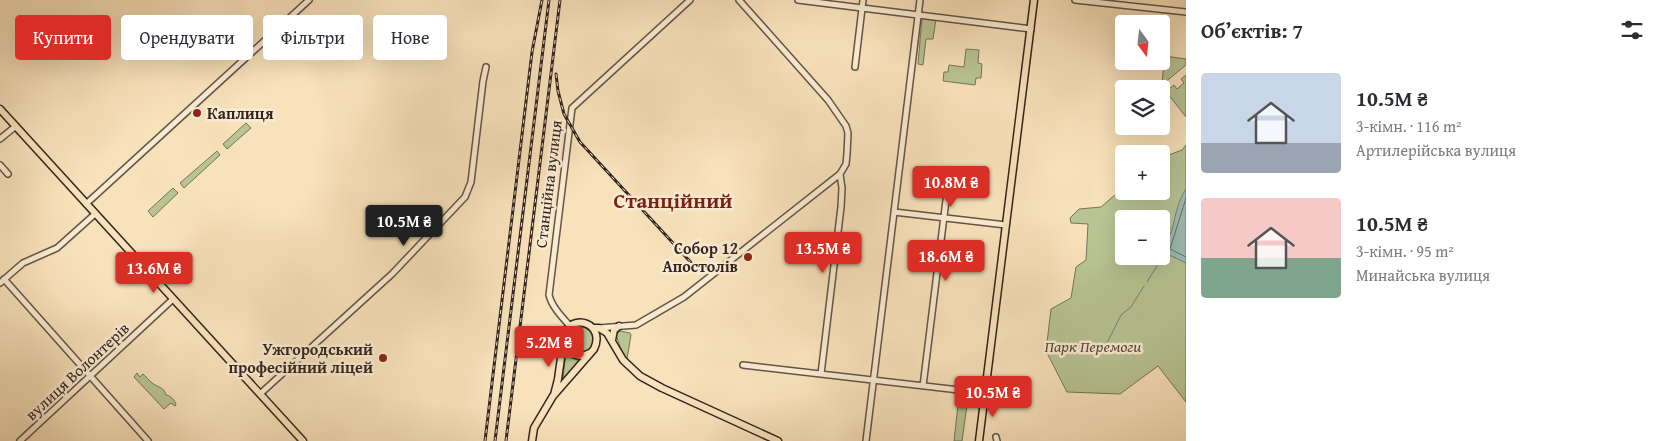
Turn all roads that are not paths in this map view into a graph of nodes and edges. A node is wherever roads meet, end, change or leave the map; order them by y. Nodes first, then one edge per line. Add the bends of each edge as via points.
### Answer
1 (309, 0) edge
2 (690, 0) edge
3 (739, 0) edge
4 (798, 0) edge
5 (863, 0) edge
6 (920, 0) edge
7 (1034, 0) edge
8 (1075, 0) edge
9 (809, 1) edge
10 (862, 8) junction
11 (1186, 12) edge
12 (918, 15) junction
13 (1031, 29) junction
14 (486, 67) dead end
15 (854, 67) dead end
16 (0, 109) edge
17 (16, 126) junction
18 (0, 138) edge
19 (0, 165) edge
20 (8, 174) dead end
21 (840, 174) junction
22 (949, 176) dead end
23 (86, 204) junction
24 (894, 212) junction
25 (95, 214) junction
26 (944, 218) junction
27 (1006, 225) junction
28 (2, 281) edge
29 (173, 299) junction
30 (570, 326) junction
31 (619, 326) junction
32 (596, 328) junction
33 (613, 343) junction
34 (564, 344) junction
35 (596, 344) junction
36 (590, 353) junction
37 (743, 364) dead end
38 (821, 374) junction
39 (90, 376) junction
40 (874, 380) junction
41 (924, 386) junction
42 (985, 393) junction
43 (260, 394) junction
44 (553, 396) junction
45 (20, 441) edge
46 (148, 441) edge
47 (303, 441) edge
48 (532, 441) edge
49 (778, 441) edge
50 (866, 441) edge
51 (979, 441) edge

1 - 23 street
2 - 30 street, Станційна вулиця via 572,108 549,296
3 - 21 street via 828,100 846,126 848,154
4 - 9 street
5 - 10 street
6 - 12 street
7 - 13 main road
8 - 11 street
9 - 10 street
10 - 12 street
10 - 15 street
12 - 13 street
12 - 24 street
13 - 27 main road
14 - 43 street via 471,182 465,197 392,274
16 - 17 main road
17 - 18 street
17 - 23 main road
19 - 20 street
21 - 31 street via 684,297 636,325
21 - 38 street via 841,207
22 - 26 street
23 - 25 main road
24 - 26 street
24 - 40 street
25 - 28 street via 57,248 23,263
25 - 29 main road
26 - 27 street
26 - 41 street
27 - 42 main road
28 - 39 street
29 - 39 street, вулиця Волонтерів
29 - 43 main road
30 - 32 main road via 580,322
30 - 34 main road via 565,332
31 - 32 street
31 - 33 main road via 614,330
32 - 33 main road via 607,333
32 - 35 main road
33 - 35 main road via 606,339
33 - 49 main road via 628,366 647,380
34 - 36 main road via 568,352 576,356
34 - 44 main road
35 - 36 main road
36 - 44 main road
37 - 38 street
38 - 40 street
39 - 45 street, вулиця Волонтерів
39 - 46 street
40 - 41 street
40 - 50 street
41 - 42 street
42 - 51 main road
43 - 47 main road
44 - 48 main road via 536,424

